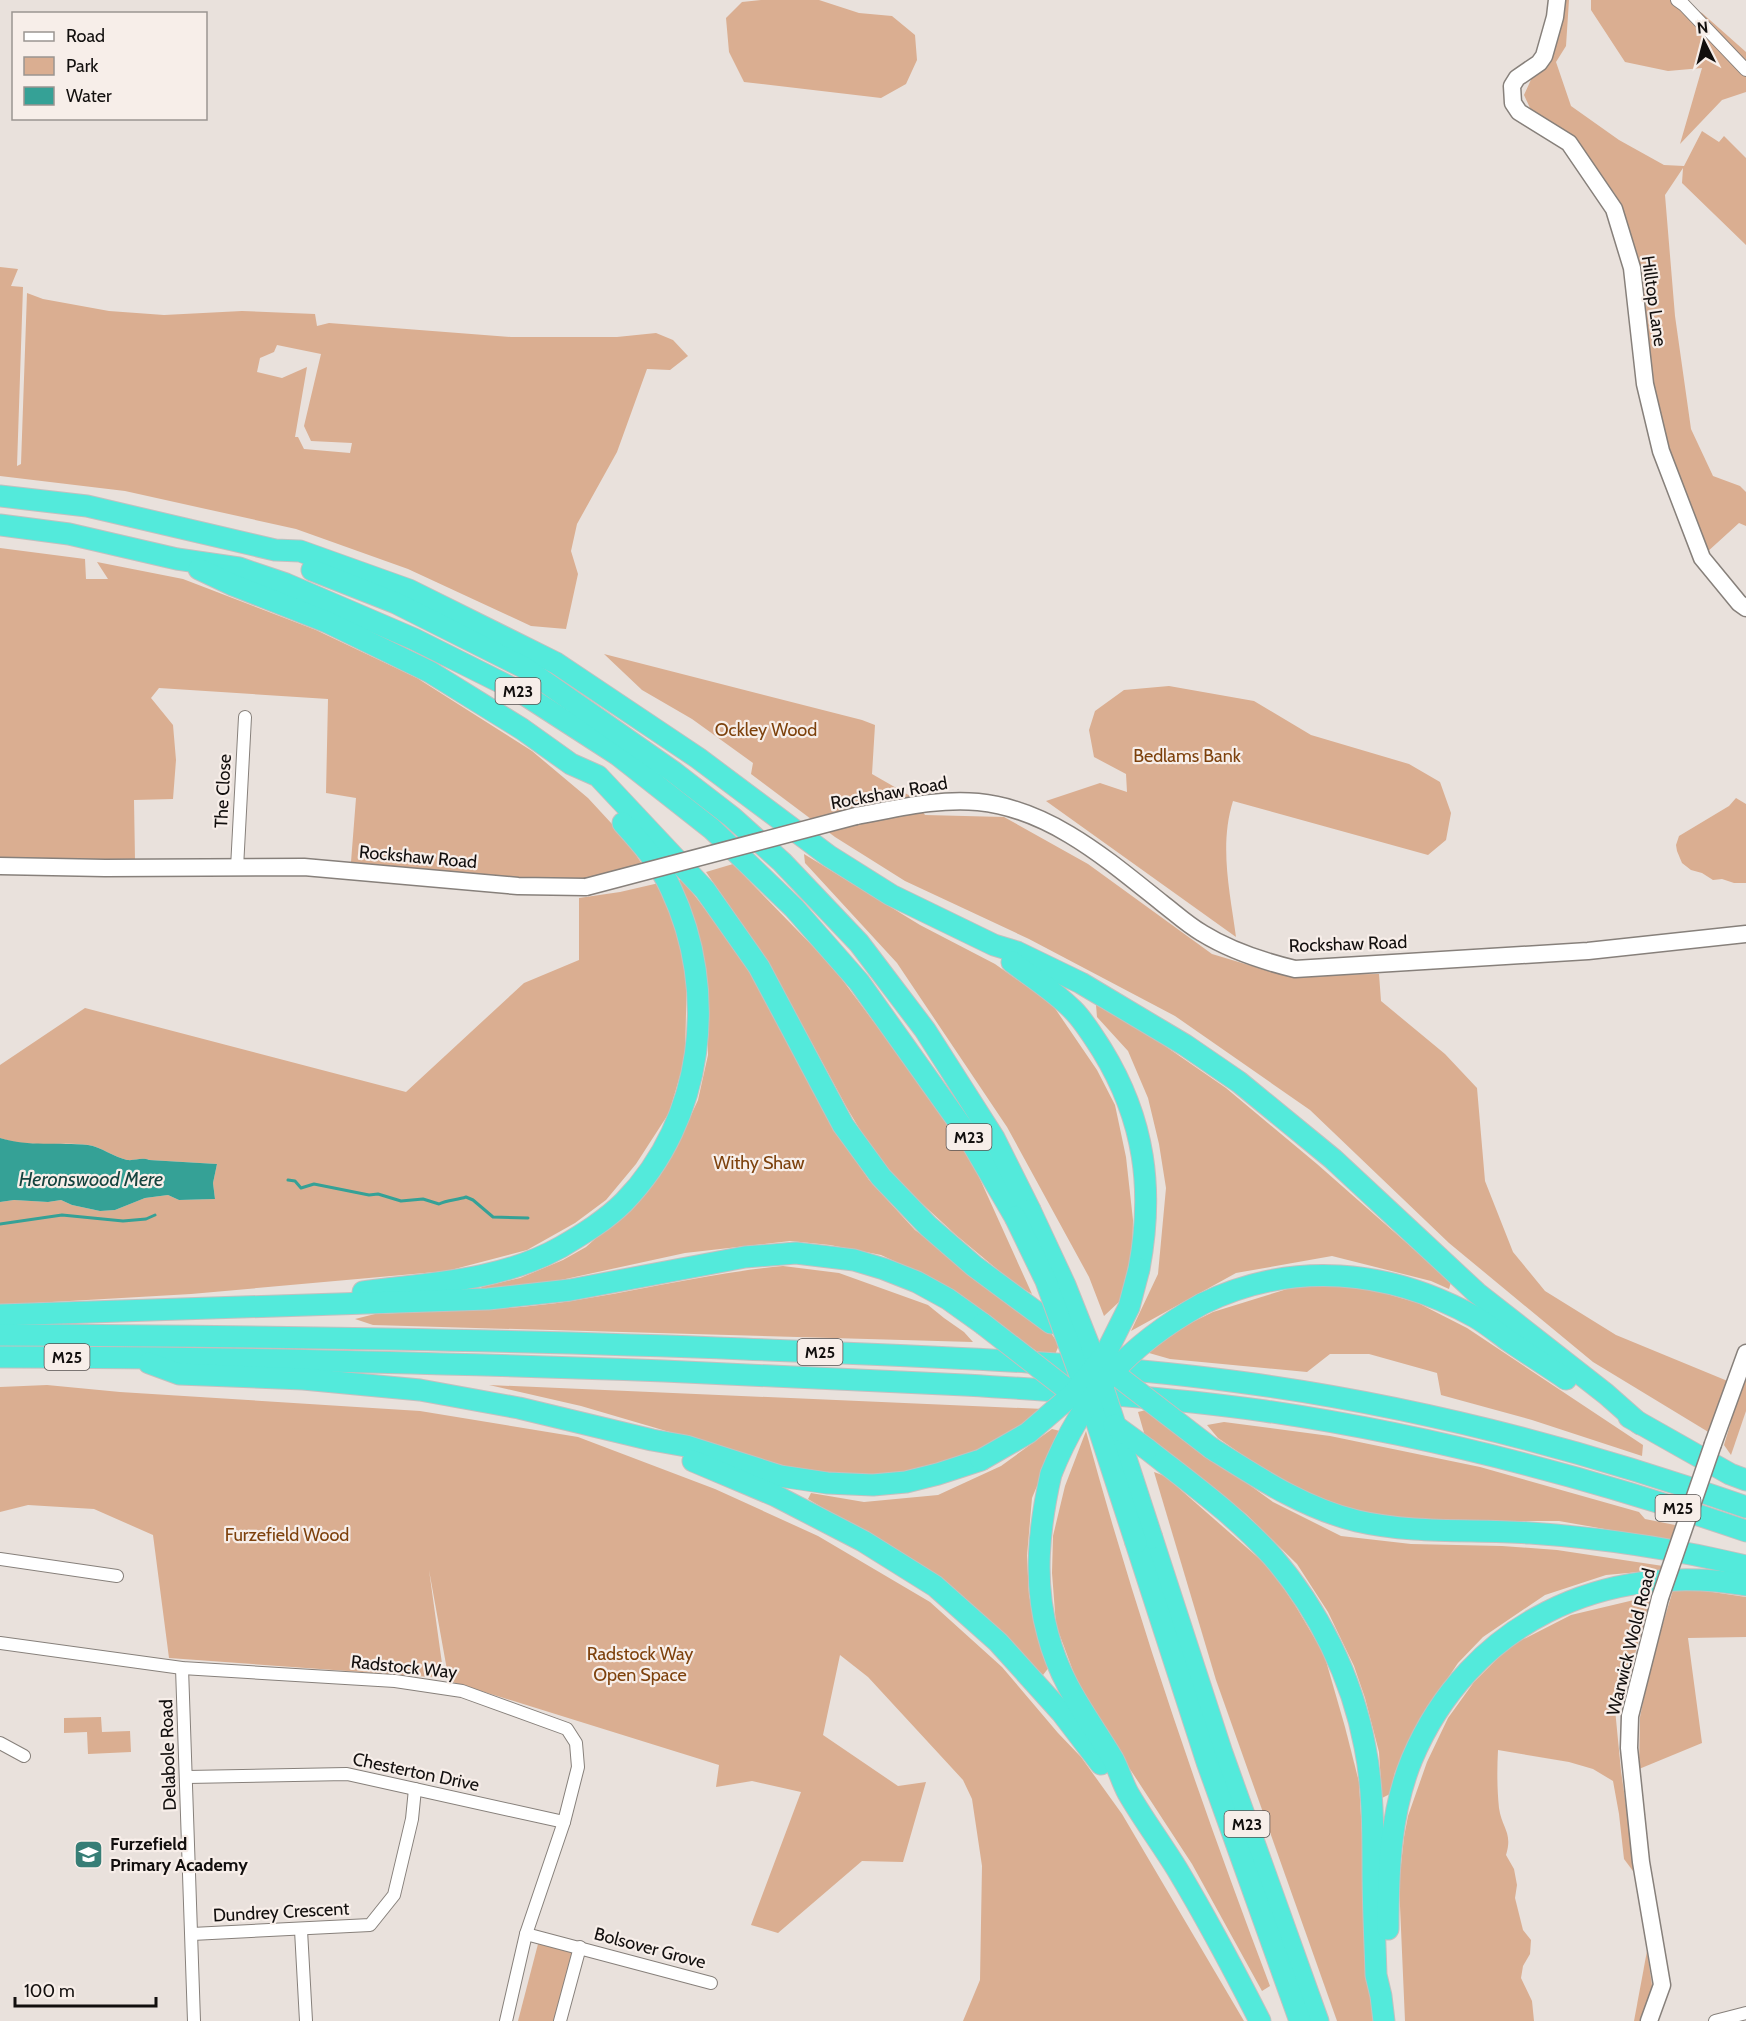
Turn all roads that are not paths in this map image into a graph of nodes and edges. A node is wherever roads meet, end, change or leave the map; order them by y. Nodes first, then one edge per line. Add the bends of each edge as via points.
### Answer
1 (1557, 0) edge
2 (1677, 0) edge
3 (1746, 70) edge
4 (0, 496) edge
5 (0, 525) edge
6 (275, 550) junction
7 (177, 559) junction
8 (1746, 608) edge
9 (245, 717) dead end
10 (571, 764) junction
11 (0, 866) edge
12 (237, 867) junction
13 (1746, 934) edge
14 (994, 945) junction
15 (1023, 1213) junction
16 (320, 1305) junction
17 (0, 1315) edge
18 (0, 1335) edge
19 (1746, 1353) edge
20 (0, 1357) edge
21 (135, 1358) junction
22 (1640, 1424) junction
23 (652, 1440) junction
24 (1746, 1480) edge
25 (1746, 1507) edge
26 (1746, 1531) edge
27 (1144, 1540) junction
28 (0, 1559) edge
29 (1746, 1566) edge
30 (117, 1576) dead end
31 (1746, 1585) edge
32 (0, 1642) edge
33 (182, 1668) junction
34 (0, 1743) edge
35 (24, 1756) dead end
36 (187, 1777) junction
37 (415, 1789) junction
38 (1127, 1791) junction
39 (564, 1822) junction
40 (301, 1930) junction
41 (192, 1934) junction
42 (526, 1934) junction
43 (580, 1947) junction
44 (711, 1983) dead end
45 (1381, 1996) junction
46 (1746, 2013) edge
47 (194, 2021) edge
48 (306, 2021) edge
49 (506, 2021) edge
50 (560, 2021) edge
51 (1260, 2021) edge
52 (1300, 2021) edge
53 (1318, 2021) edge
54 (1384, 2021) edge
55 (1649, 2021) edge
56 (1715, 2021) edge

1 - 8 street, Hilltop Lane via 1544,57 1517,78 1512,86 1512,103 1519,112 1569,143 1614,209 1632,268 1645,384 1661,451 1702,558
2 - 3 street
4 - 6 highway, M23 via 87,506
5 - 7 highway, M23 via 69,534
6 - 14 highway via 300,551 409,590 556,663 698,758 829,856 891,895
6 - 15 highway, M23 via 297,564 396,603 525,668 732,817 782,862 859,943 924,1030 994,1138
7 - 10 highway via 327,622 430,672
7 - 15 highway, M23 via 239,568 414,639 522,693 618,755 712,829 794,908 859,982
9 - 12 street, The Close
10 - 16 highway via 648,851 671,887 682,917 695,965 697,1034 690,1086 674,1129 652,1168 624,1202 596,1226 559,1248 482,1277 363,1292
10 - 29 highway, bridge via 598,776 705,890 759,967 843,1125 881,1177 974,1266 1211,1448 1311,1506 1358,1521 1419,1529 1602,1540
11 - 12 street, Rockshaw Road
12 - 13 street, Rockshaw Road, bridge via 304,867 518,886 586,887 856,816 927,803 978,802 1023,813 1066,832 1227,948 1295,969 1588,951
14 - 22 highway via 1081,983 1239,1082 1333,1159 1477,1293
14 - 23 highway, bridge via 1075,1012 1117,1074 1131,1106 1144,1164 1147,1217 1129,1307 1106,1353 1072,1395 1028,1433 981,1460 906,1482 827,1483 780,1476 686,1446
15 - 27 highway, M23, bridge via 1094,1414
16 - 17 highway
16 - 45 highway, bridge via 488,1299 570,1290 744,1257 796,1253 854,1260 884,1269 948,1299 1234,1519 1272,1557 1309,1605 1335,1654 1360,1725 1368,1767 1376,1975
18 - 25 highway, M25 via 657,1346 954,1358 1143,1371 1291,1390 1438,1418 1583,1455
19 - 55 street, Warwick Wold Road, bridge via 1660,1599 1630,1716 1629,1748 1641,1862 1662,1984
20 - 21 highway, M25
21 - 23 highway via 179,1374 303,1379 420,1390 519,1408
21 - 26 highway, M25 via 390,1362 806,1377 1053,1390 1217,1405 1367,1428 1484,1453 1610,1486
22 - 24 highway
22 - 38 highway, bridge via 1476,1317 1427,1294 1383,1281 1337,1275 1294,1277 1237,1290 1169,1322 1113,1370 1074,1423 1051,1473 1042,1518 1040,1594 1047,1634 1073,1697 1114,1761
23 - 38 highway via 682,1457 786,1501 863,1541 935,1586 998,1642
27 - 52 highway, M23 via 1207,1762
27 - 53 highway, M23
28 - 30 street
31 - 45 highway via 1671,1580 1624,1585 1584,1596 1516,1630 1456,1684 1424,1733 1399,1804 1390,1871 1388,1974
32 - 33 street, Radstock Way
33 - 36 street, Delabole Road
33 - 39 street, Radstock Way via 395,1681 462,1690 567,1729 576,1743 578,1767
34 - 35 street
36 - 37 street, Chesterton Drive via 347,1774
36 - 41 street, Delabole Road
37 - 39 street, Chesterton Drive
37 - 40 street, Dundrey Crescent via 394,1895 370,1925
38 - 51 highway via 1177,1869
39 - 42 street, Radstock Way
40 - 41 street, Dundrey Crescent
40 - 48 street
41 - 47 street, Delabole Road
42 - 43 street, Bolsover Grove
42 - 49 street, Radstock Way
43 - 44 street, Bolsover Grove
43 - 50 street, Bolsover Grove
45 - 54 highway
46 - 56 street

